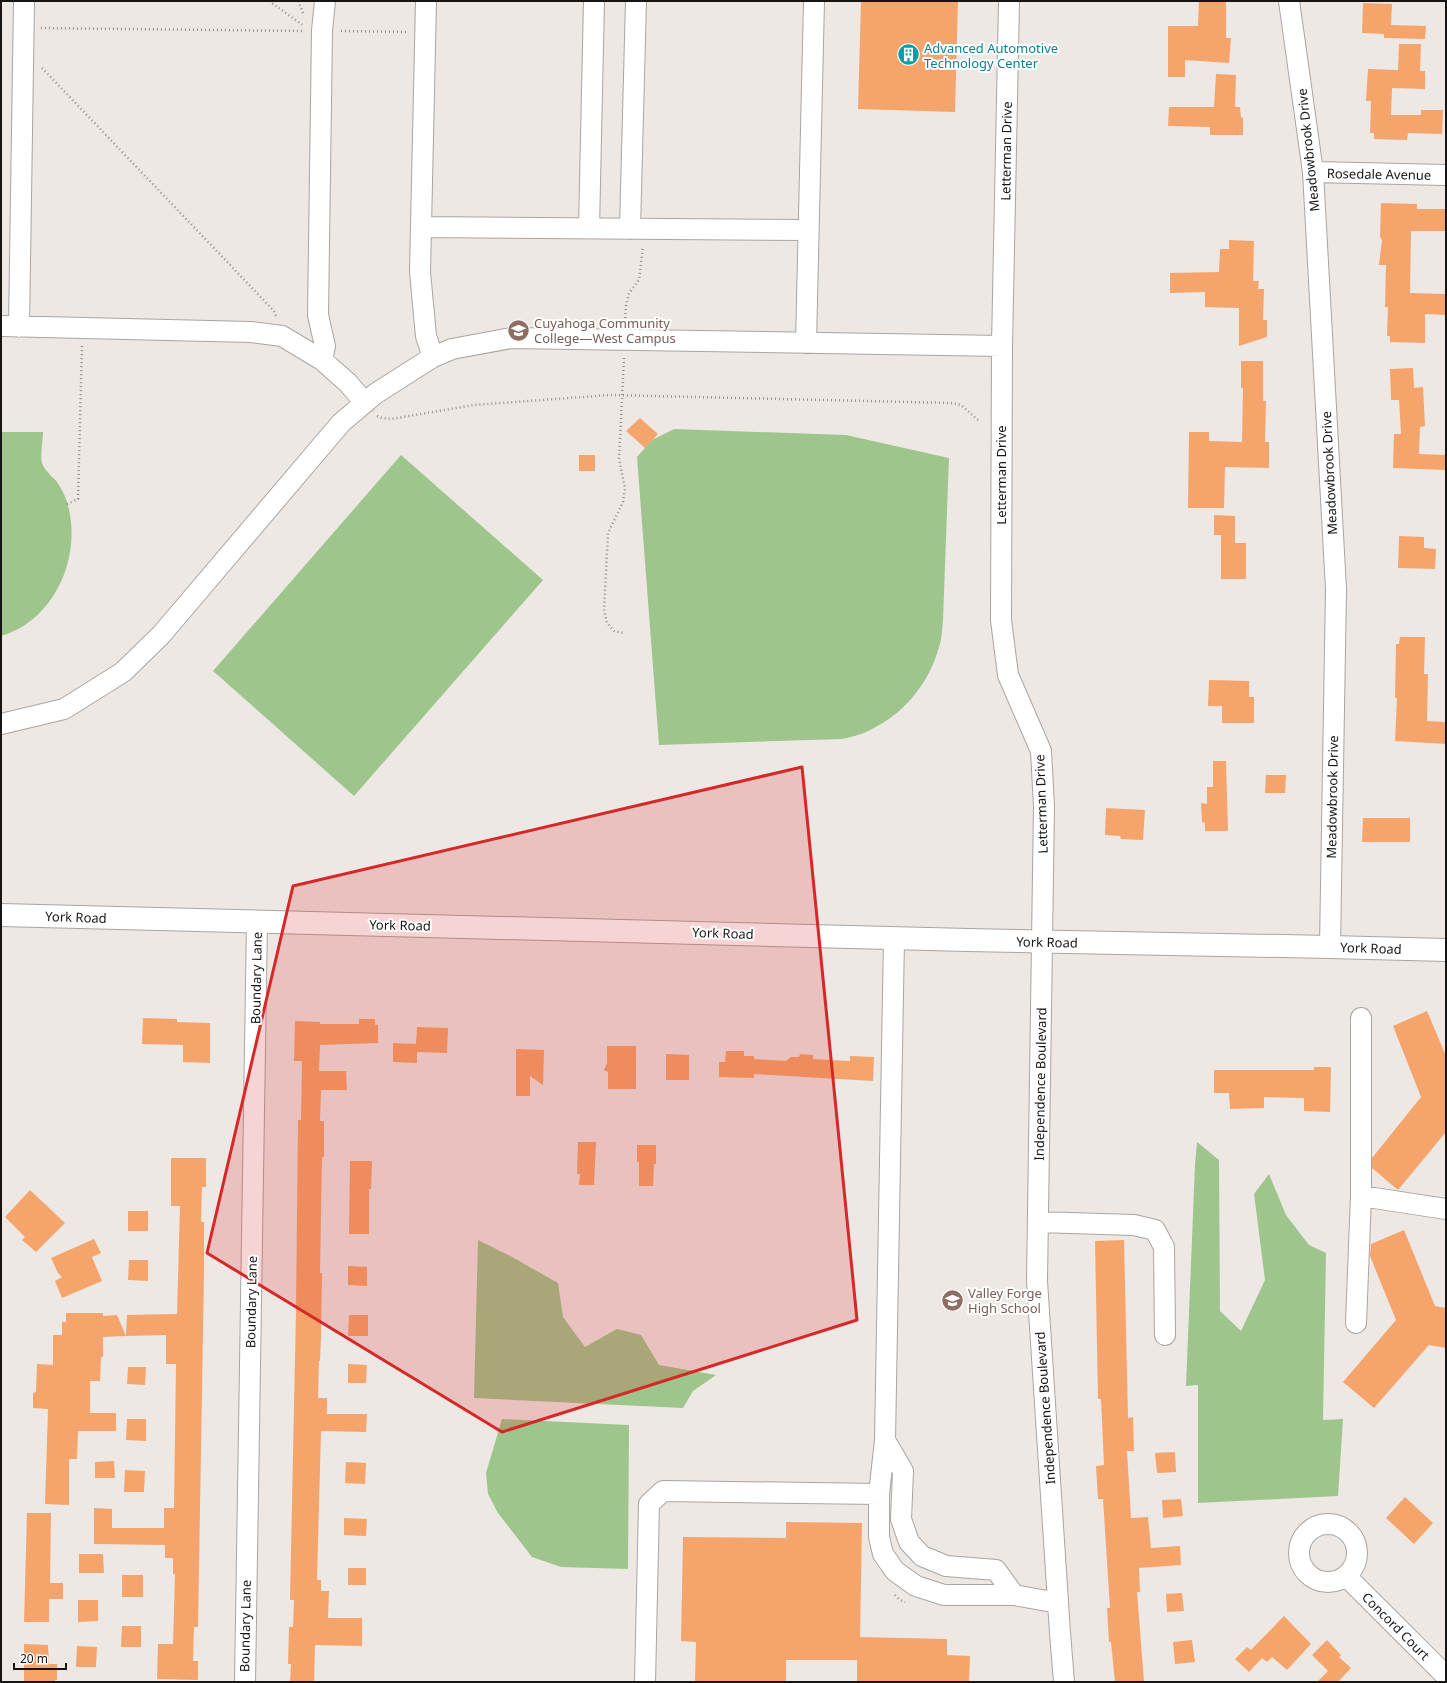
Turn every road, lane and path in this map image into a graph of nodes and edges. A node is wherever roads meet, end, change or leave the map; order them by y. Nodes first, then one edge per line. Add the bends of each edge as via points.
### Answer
1 (24, 1) edge
2 (269, 1) edge
3 (325, 1) edge
4 (426, 1) edge
5 (594, 1) edge
6 (636, 1) edge
7 (814, 1) edge
8 (1009, 1) edge
9 (1289, 1) edge
10 (24, 28) junction
11 (316, 31) junction
12 (414, 32) dead end
13 (24, 49) junction
14 (1313, 172) junction
15 (1446, 175) edge
16 (421, 227) junction
17 (589, 228) junction
18 (630, 229) junction
19 (808, 230) junction
20 (642, 257) dead end
21 (10, 327) edge
22 (625, 327) dead end
23 (82, 329) junction
24 (282, 336) junction
25 (806, 343) junction
26 (1002, 346) junction
27 (624, 351) dead end
28 (433, 357) junction
29 (322, 360) junction
30 (622, 395) junction
31 (365, 403) junction
32 (978, 420) dead end
33 (67, 504) dead end
34 (624, 633) dead end
35 (1, 724) edge
36 (1, 915) edge
37 (257, 922) junction
38 (894, 938) junction
39 (1043, 942) junction
40 (1330, 946) junction
41 (1446, 950) edge
42 (1361, 1018) dead end
43 (1361, 1196) junction
44 (1446, 1209) edge
45 (1038, 1222) junction
46 (1356, 1323) dead end
47 (1165, 1335) dead end
48 (885, 1440) junction
49 (879, 1494) junction
50 (1346, 1576) dead end
51 (1014, 1595) junction
52 (1058, 1603) junction
53 (1446, 1676) edge
54 (245, 1682) edge
55 (645, 1682) edge
56 (1064, 1682) edge

1 - 10 street
2 - 11 path
3 - 11 street
4 - 16 street
5 - 17 street
6 - 18 street
7 - 19 street
8 - 26 street, Letterman Drive
9 - 14 street, Meadowbrook Drive
10 - 11 path
10 - 13 street
11 - 12 path
11 - 29 street via 318,315 325,346
13 - 21 street
13 - 24 path via 274,311
14 - 15 street, Rosedale Avenue
14 - 40 street, Meadowbrook Drive via 1336,589
16 - 17 street
16 - 28 street via 420,272 426,336
17 - 18 street
18 - 19 street
19 - 25 street
20 - 22 path via 639,280 629,293
21 - 23 street
23 - 24 street via 251,332
23 - 33 path via 78,499
24 - 29 street
25 - 26 street
25 - 28 street via 511,338 452,349
26 - 39 street, Letterman Drive via 1001,620 1008,675 1041,751 1044,806
27 - 30 path
28 - 31 street
29 - 31 street via 348,383
30 - 31 path via 474,405 391,419 376,415
30 - 32 path via 952,403 961,405
30 - 34 path via 619,459 625,488 623,502 608,533 604,610 607,623 614,631
31 - 35 street via 341,423 161,635 123,672 64,709
36 - 37 main road, York Road
37 - 38 main road, York Road
37 - 54 street, Boundary Lane
38 - 39 main road, York Road
38 - 48 street
39 - 40 main road, York Road
39 - 45 street, Independence Boulevard
40 - 41 main road, York Road
42 - 43 street
43 - 44 street
43 - 46 street
45 - 47 street via 1134,1225 1155,1230 1164,1247
45 - 52 street, Independence Boulevard via 1037,1281
48 - 49 street
48 - 51 street via 903,1471 901,1519 909,1542 922,1556 946,1566 996,1570
49 - 51 street via 879,1537 883,1554 895,1571 916,1586 944,1595
49 - 55 street via 663,1491 649,1504
50 - 53 street, Concord Court
51 - 52 street
52 - 56 street, Independence Boulevard

